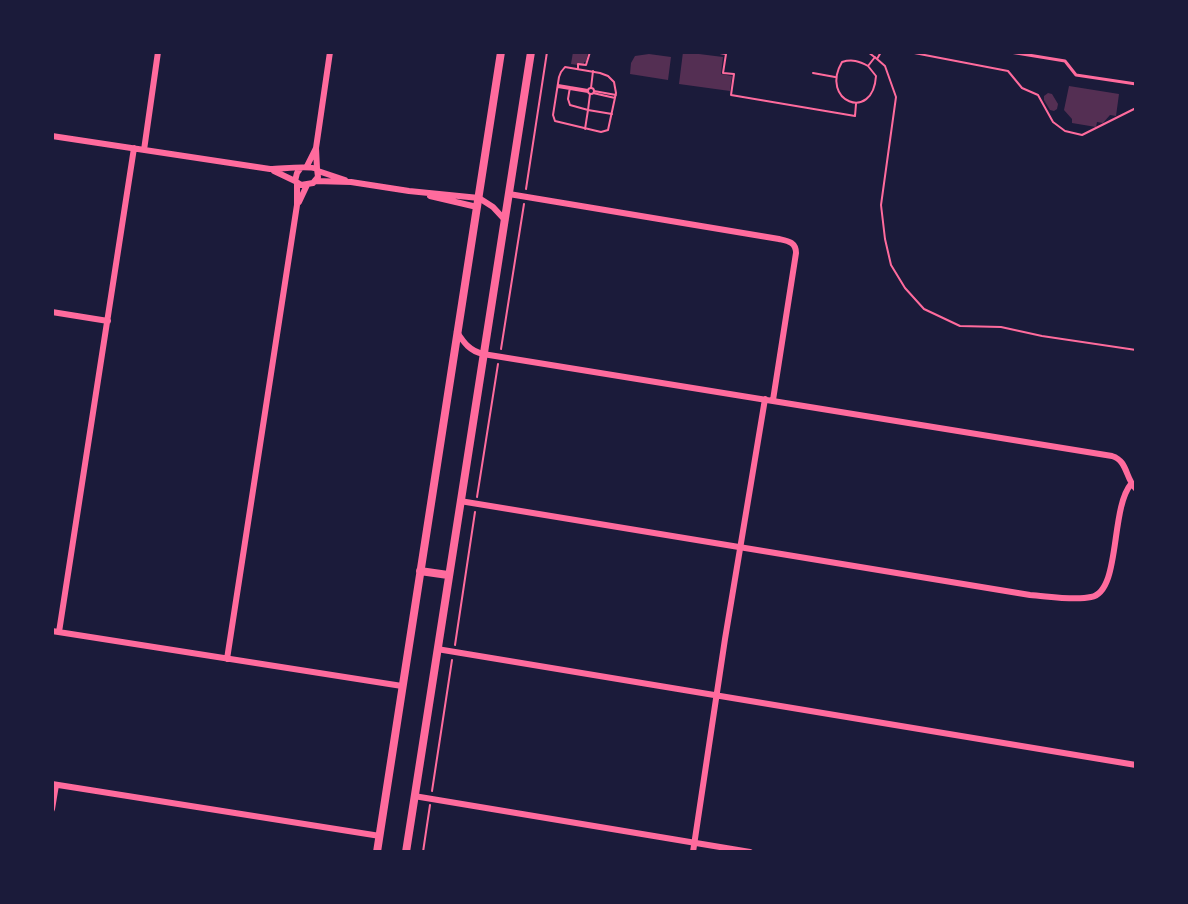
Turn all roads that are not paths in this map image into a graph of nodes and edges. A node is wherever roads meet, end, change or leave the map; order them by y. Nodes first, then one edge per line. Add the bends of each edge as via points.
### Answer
1 (158, 52) edge
2 (330, 52) edge
3 (501, 52) edge
4 (531, 52) edge
5 (1010, 52) edge
6 (1136, 84) edge
7 (52, 136) edge
8 (134, 148) junction
9 (316, 148) junction
10 (144, 150) junction
11 (303, 168) junction
12 (270, 170) junction
13 (318, 170) junction
14 (315, 181) junction
15 (296, 182) junction
16 (351, 182) junction
17 (307, 185) junction
18 (509, 194) junction
19 (478, 202) junction
20 (297, 205) junction
21 (505, 220) junction
22 (52, 312) edge
23 (108, 321) junction
24 (457, 332) junction
25 (483, 354) junction
26 (765, 399) junction
27 (773, 400) junction
28 (1133, 487) edge
29 (460, 501) junction
30 (740, 547) junction
31 (420, 571) junction
32 (448, 575) junction
33 (56, 632) edge
34 (437, 649) junction
35 (227, 659) junction
36 (402, 686) junction
37 (717, 696) junction
38 (1136, 765) edge
39 (54, 785) edge
40 (414, 796) junction
41 (52, 809) edge
42 (380, 836) junction
43 (694, 842) junction
44 (377, 852) edge
45 (406, 852) edge
46 (693, 852) edge
47 (750, 852) edge

1 - 10 street
2 - 9 street
3 - 19 main road
4 - 18 main road
5 - 6 lane via 1065,61 1076,75
7 - 8 street
8 - 10 street
8 - 23 street
9 - 11 street
9 - 13 street
10 - 12 street
11 - 12 street
11 - 13 street
11 - 15 street via 295,177
12 - 15 street
13 - 14 street
13 - 16 street
14 - 16 street
14 - 17 street
15 - 17 street
15 - 20 street
16 - 19 street
17 - 20 street
18 - 21 main road
18 - 27 street via 779,239 794,245 796,257
19 - 21 street via 493,207
19 - 24 main road
20 - 35 street
21 - 25 main road
22 - 23 street
23 - 33 street
24 - 25 street via 475,352
24 - 31 main road
25 - 26 street
25 - 29 main road
26 - 27 street
26 - 30 street
27 - 28 street via 1116,456 1124,463
28 - 30 street via 1122,498 1105,589 1091,597 1030,595
29 - 30 street
29 - 32 main road
30 - 37 street
31 - 32 main road
31 - 36 main road
32 - 34 main road
33 - 35 street
34 - 37 street
34 - 40 main road
35 - 36 street
36 - 42 main road
37 - 38 street
37 - 43 street
39 - 41 street
39 - 42 street
40 - 43 street
40 - 45 main road
42 - 44 main road
43 - 46 street
43 - 47 street

